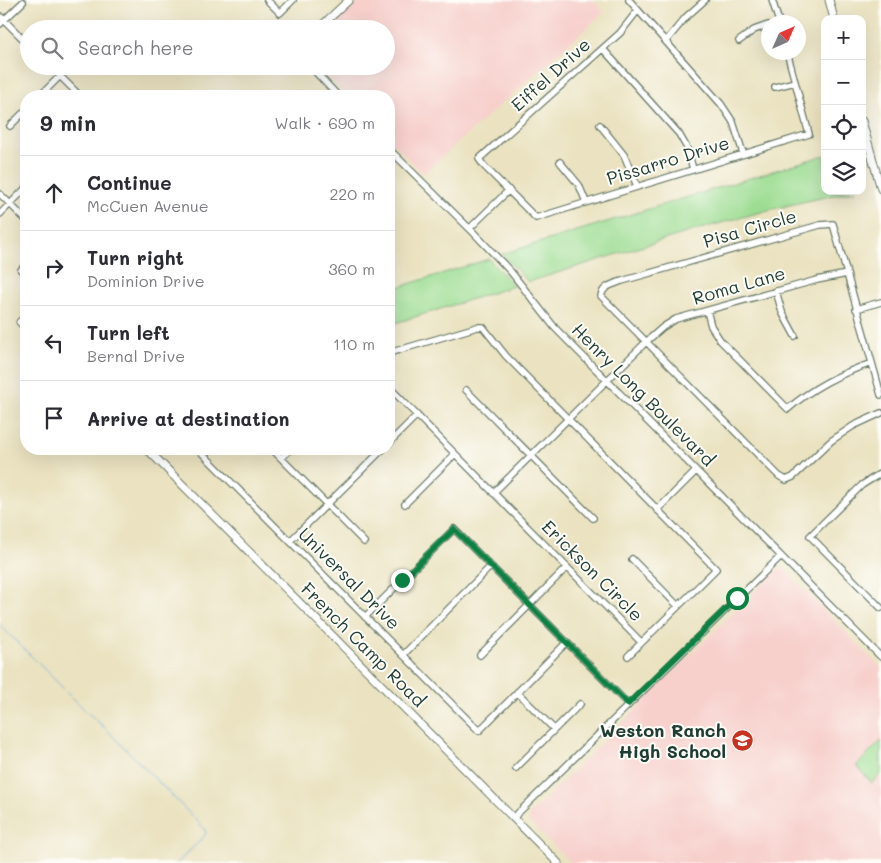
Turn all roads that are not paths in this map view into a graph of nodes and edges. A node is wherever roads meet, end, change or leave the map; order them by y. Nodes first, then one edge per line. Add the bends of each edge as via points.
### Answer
1 (267, 0) edge
2 (293, 0) edge
3 (349, 0) edge
4 (629, 0) edge
5 (705, 0) edge
6 (772, 0) edge
7 (829, 0) edge
8 (23, 2) dead end
9 (638, 10) junction
10 (776, 15) edge
11 (833, 15) edge
12 (1, 20) edge
13 (328, 20) edge
14 (761, 28) edge
15 (20, 37) edge
16 (666, 41) junction
17 (739, 41) dead end
18 (603, 49) junction
19 (789, 60) edge
20 (318, 75) edge
21 (60, 76) joint
22 (795, 82) junction
23 (775, 87) dead end
24 (46, 90) edge
25 (74, 90) edge
26 (332, 90) edge
27 (20, 116) edge
28 (10, 126) dead end
29 (600, 126) dead end
30 (866, 135) edge
31 (743, 153) junction
32 (395, 155) edge
33 (560, 162) dead end
34 (693, 168) junction
35 (637, 186) junction
36 (881, 189) edge
37 (509, 190) junction
38 (0, 194) edge
39 (20, 194) edge
40 (586, 202) junction
41 (10, 204) junction
42 (0, 214) edge
43 (20, 214) edge
44 (470, 228) junction
45 (847, 274) junction
46 (776, 291) junction
47 (881, 302) edge
48 (856, 309) junction
49 (707, 311) junction
50 (795, 336) dead end
51 (647, 342) junction
52 (395, 351) edge
53 (872, 363) junction
54 (607, 380) junction
55 (466, 390) dead end
56 (395, 393) edge
57 (881, 396) edge
58 (881, 413) edge
59 (416, 415) junction
60 (568, 419) junction
61 (395, 437) edge
62 (455, 454) junction
63 (153, 455) edge
64 (204, 455) edge
65 (278, 455) edge
66 (284, 455) edge
67 (374, 455) edge
68 (531, 455) junction
69 (281, 458) junction
70 (696, 471) junction
71 (881, 473) edge
72 (493, 493) junction
73 (327, 504) junction
74 (405, 504) dead end
75 (657, 510) junction
76 (593, 518) dead end
77 (290, 541) junction
78 (364, 542) dead end
79 (781, 556) junction
80 (632, 558) dead end
81 (491, 566) junction
82 (567, 567) junction
83 (529, 605) junction
84 (678, 606) junction
85 (881, 608) edge
86 (365, 617) junction
87 (567, 642) junction
88 (641, 642) junction
89 (480, 654) dead end
90 (403, 655) junction
91 (628, 656) dead end
92 (881, 657) edge
93 (518, 692) junction
94 (580, 704) dead end
95 (628, 704) junction
96 (554, 729) junction
97 (516, 768) dead end
98 (513, 818) junction
99 (558, 863) edge

1 - 2 street via 280,13
3 - 13 street
4 - 9 street
5 - 16 street
6 - 10 street
7 - 11 street
8 - 12 street
9 - 16 street
9 - 18 street, Eiffel Drive via 626,28
12 - 15 street
14 - 17 street
16 - 31 street via 721,104 732,122
18 - 34 street via 679,134
18 - 37 street, Eiffel Drive via 479,159
19 - 22 street
20 - 26 street
21 - 24 street
21 - 25 street
22 - 23 street
22 - 31 street, Pissarro Drive via 809,134
27 - 28 street
29 - 35 street via 624,155
30 - 36 street
31 - 34 street, Pissarro Drive
32 - 44 street, Henry Long Boulevard
33 - 40 street via 580,185
34 - 35 street, Pissarro Drive
35 - 40 street, Pissarro Drive
37 - 40 street, Pissarro Drive via 536,218
37 - 44 street
38 - 41 street
39 - 41 street
41 - 42 street
41 - 43 street
44 - 54 street, Henry Long Boulevard via 519,281 555,328
45 - 46 street, Roma Lane
45 - 48 street, Pisa Circle
45 - 51 street, Pisa Circle via 834,224 820,225 622,281 602,291 601,296
46 - 49 street, Roma Lane
46 - 50 street via 782,312
47 - 48 street
48 - 53 street, Pisa Circle
49 - 51 street, Roma Lane via 670,322
49 - 53 street via 720,340 788,408 831,379
51 - 54 street
51 - 58 street, Pisa Circle via 786,480 831,440
52 - 60 street, Erickson Circle via 483,327 506,356
53 - 57 street, Pisa Circle
54 - 60 street
54 - 70 street, Henry Long Boulevard
55 - 68 street
56 - 59 street, Erickson Circle
59 - 61 street
59 - 62 street, Erickson Circle
60 - 68 street
60 - 75 street, Erickson Circle
62 - 72 street, Erickson Circle
62 - 74 street
63 - 98 street, French Camp Road
64 - 77 street, Universal Drive
65 - 69 street
66 - 69 street
67 - 73 street
68 - 72 street
68 - 76 street
69 - 73 street
70 - 75 street
70 - 79 street, Henry Long Boulevard
71 - 85 street via 858,489 810,536
72 - 82 street, Erickson Circle
73 - 77 street
73 - 78 street
75 - 84 street, Erickson Circle via 716,569
77 - 86 street, Universal Drive
79 - 92 street, Henry Long Boulevard
79 - 95 street
80 - 84 street
81 - 83 street
81 - 86 street via 454,529
81 - 90 street
82 - 83 street
82 - 88 street, Erickson Circle
83 - 87 street
83 - 89 street
84 - 88 street, Erickson Circle
86 - 90 street, Universal Drive
87 - 93 street
87 - 95 street
88 - 91 street
90 - 93 street, Universal Drive via 479,731
93 - 96 street
94 - 96 street
95 - 98 street
96 - 97 street
98 - 99 street, French Camp Road

